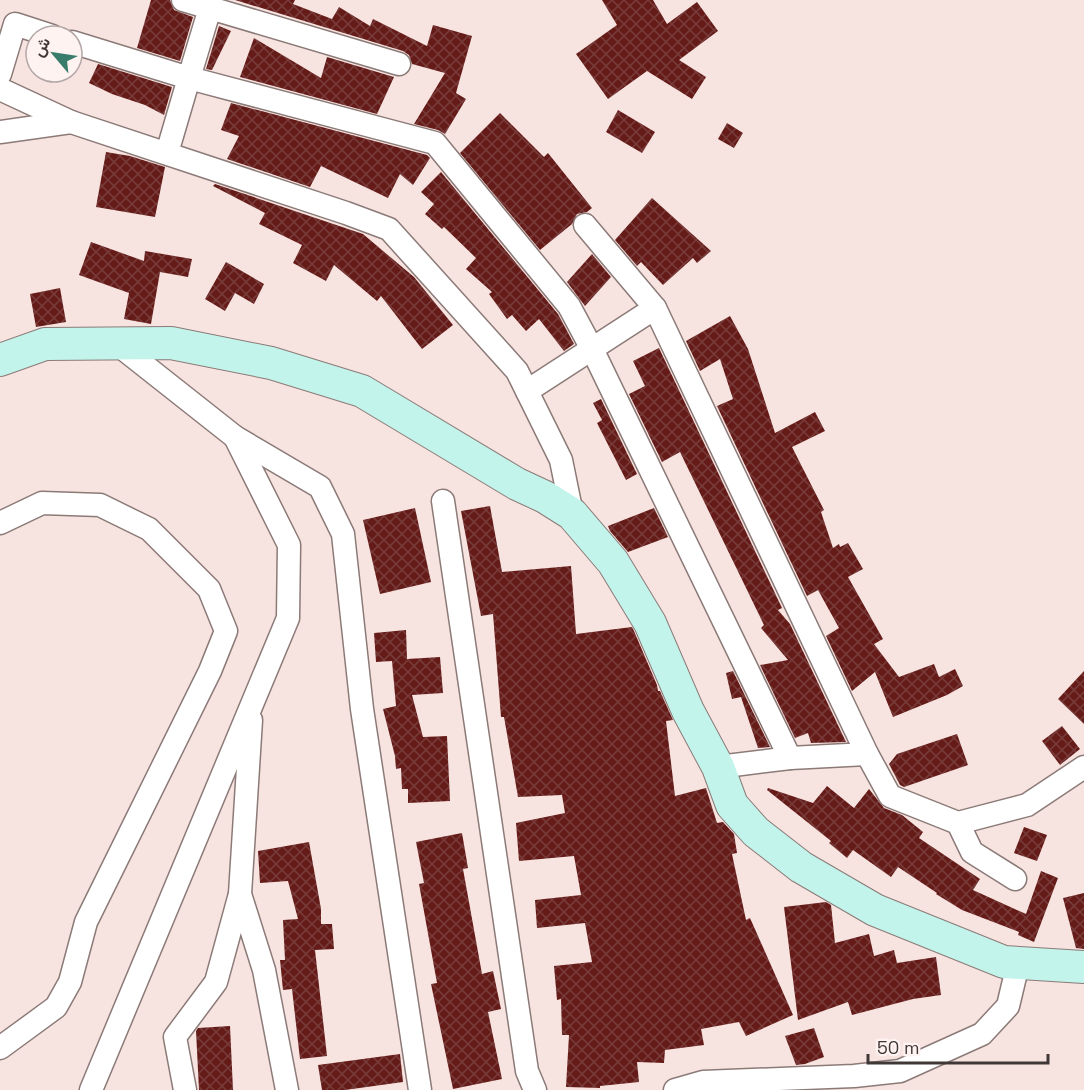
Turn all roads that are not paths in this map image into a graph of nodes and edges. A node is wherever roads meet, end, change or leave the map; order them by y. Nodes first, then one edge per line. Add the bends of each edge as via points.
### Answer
1 (183, 0) edge
2 (210, 8) junction
3 (24, 27) edge
4 (84, 46) edge
5 (399, 64) dead end
6 (0, 74) edge
7 (189, 78) junction
8 (0, 89) edge
9 (71, 122) junction
10 (0, 132) edge
11 (167, 153) junction
12 (585, 225) dead end
13 (655, 308) junction
14 (116, 343) junction
15 (592, 349) junction
16 (0, 360) edge
17 (527, 391) junction
18 (235, 437) junction
19 (443, 501) dead end
20 (572, 514) junction
21 (0, 523) edge
22 (252, 701) junction
23 (867, 754) junction
24 (790, 758) junction
25 (718, 767) junction
26 (1084, 767) edge
27 (958, 824) junction
28 (1015, 879) dead end
29 (240, 894) junction
30 (1018, 964) junction
31 (1084, 967) edge
32 (0, 1048) edge
33 (92, 1090) edge
34 (185, 1090) edge
35 (287, 1090) edge
36 (420, 1090) edge
37 (535, 1090) edge
38 (675, 1090) edge

1 - 2 street
2 - 5 street
2 - 7 street
3 - 6 street via 15,24
4 - 7 street
7 - 11 street
7 - 15 street via 435,143 569,306
8 - 9 street
9 - 10 street
9 - 11 street
11 - 17 street via 389,229 517,371
12 - 13 street
13 - 15 street
13 - 23 street
14 - 16 street via 45,344
14 - 18 street
14 - 20 street via 171,343 271,363 362,391
15 - 17 street
15 - 24 street
17 - 20 street via 561,460
18 - 22 street via 289,545 288,618
18 - 36 street via 320,487 343,534 362,709
19 - 37 street via 527,1071
20 - 25 street via 613,562 650,623 688,711
21 - 32 street via 42,503 99,505 140,524 209,589 226,631 86,922 70,982 56,1007
22 - 29 street
22 - 33 street
23 - 24 street
23 - 27 street via 890,796
24 - 25 street
25 - 30 street via 732,805 756,832 801,867 875,910 1004,962
26 - 27 street via 1027,806
27 - 28 street via 972,852
29 - 34 street via 216,982 175,1038
29 - 35 street via 264,970
30 - 31 street
30 - 38 street via 1008,1006 982,1034 900,1071 703,1082

